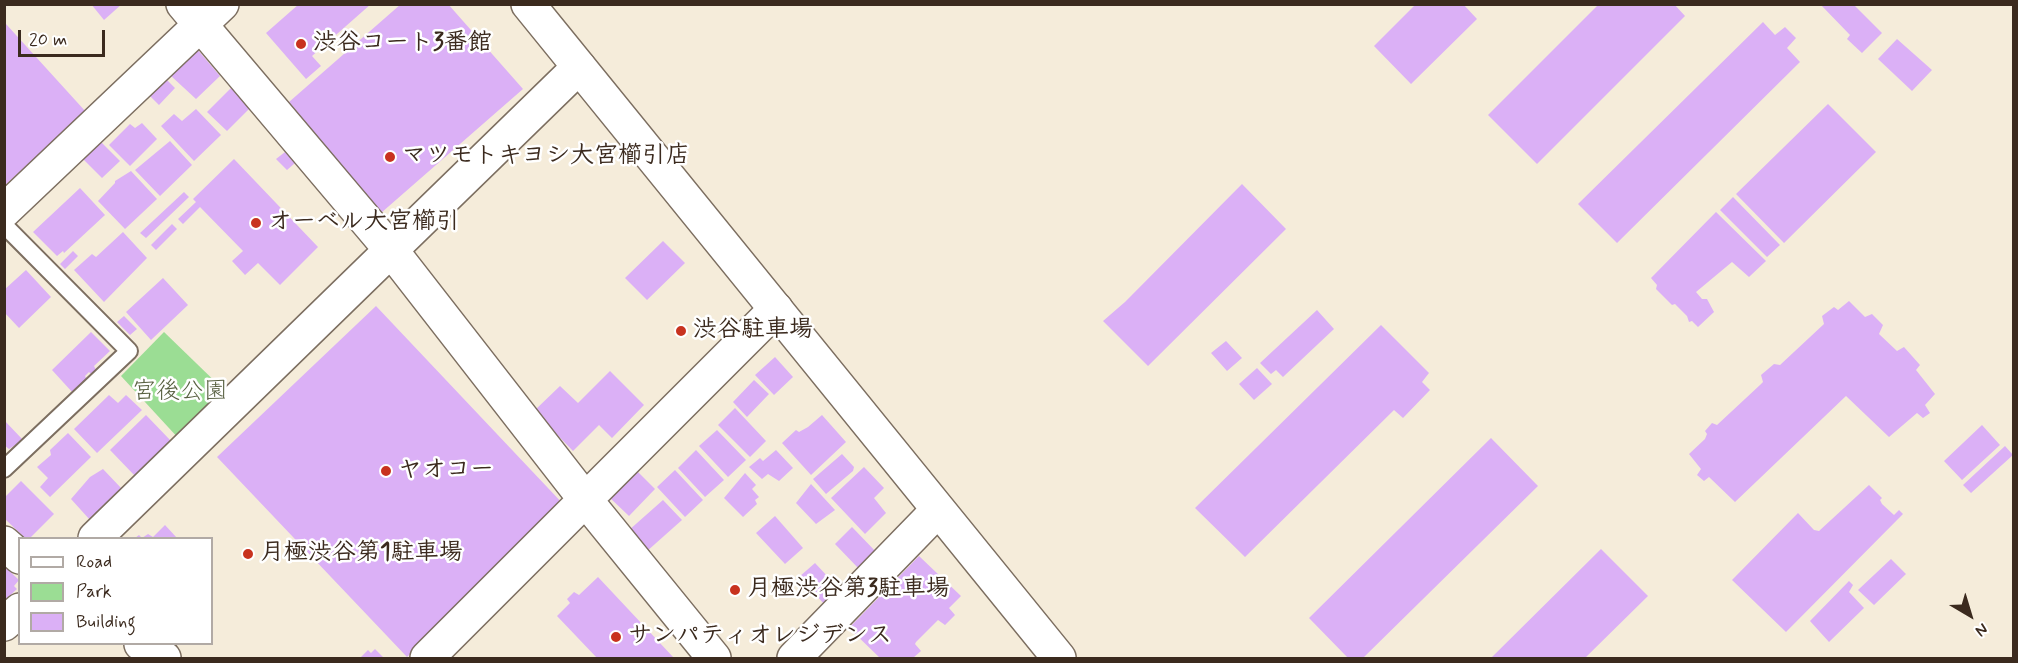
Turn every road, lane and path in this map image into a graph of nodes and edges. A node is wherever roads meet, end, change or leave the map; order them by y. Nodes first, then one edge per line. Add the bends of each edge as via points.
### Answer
1 (528, 4) edge
2 (201, 11) edge
3 (579, 67) junction
4 (4, 211) edge
5 (4, 225) edge
6 (391, 250) junction
7 (776, 309) junction
8 (4, 469) edge
9 (584, 498) junction
10 (937, 511) junction
11 (96, 537) edge
12 (4, 543) edge
13 (18, 555) edge
14 (18, 612) edge
15 (4, 624) edge
16 (143, 645) edge
17 (164, 658) edge
18 (427, 658) edge
19 (714, 658) edge
20 (794, 658) edge
21 (1059, 658) edge

1 - 3 street
2 - 4 street
2 - 6 street
3 - 6 street
3 - 7 street
5 - 8 lane via 129,351
6 - 9 street
6 - 11 street
7 - 9 street
7 - 10 street
9 - 18 street
9 - 19 street
10 - 20 street
10 - 21 street
12 - 13 street
14 - 15 street
16 - 17 street

